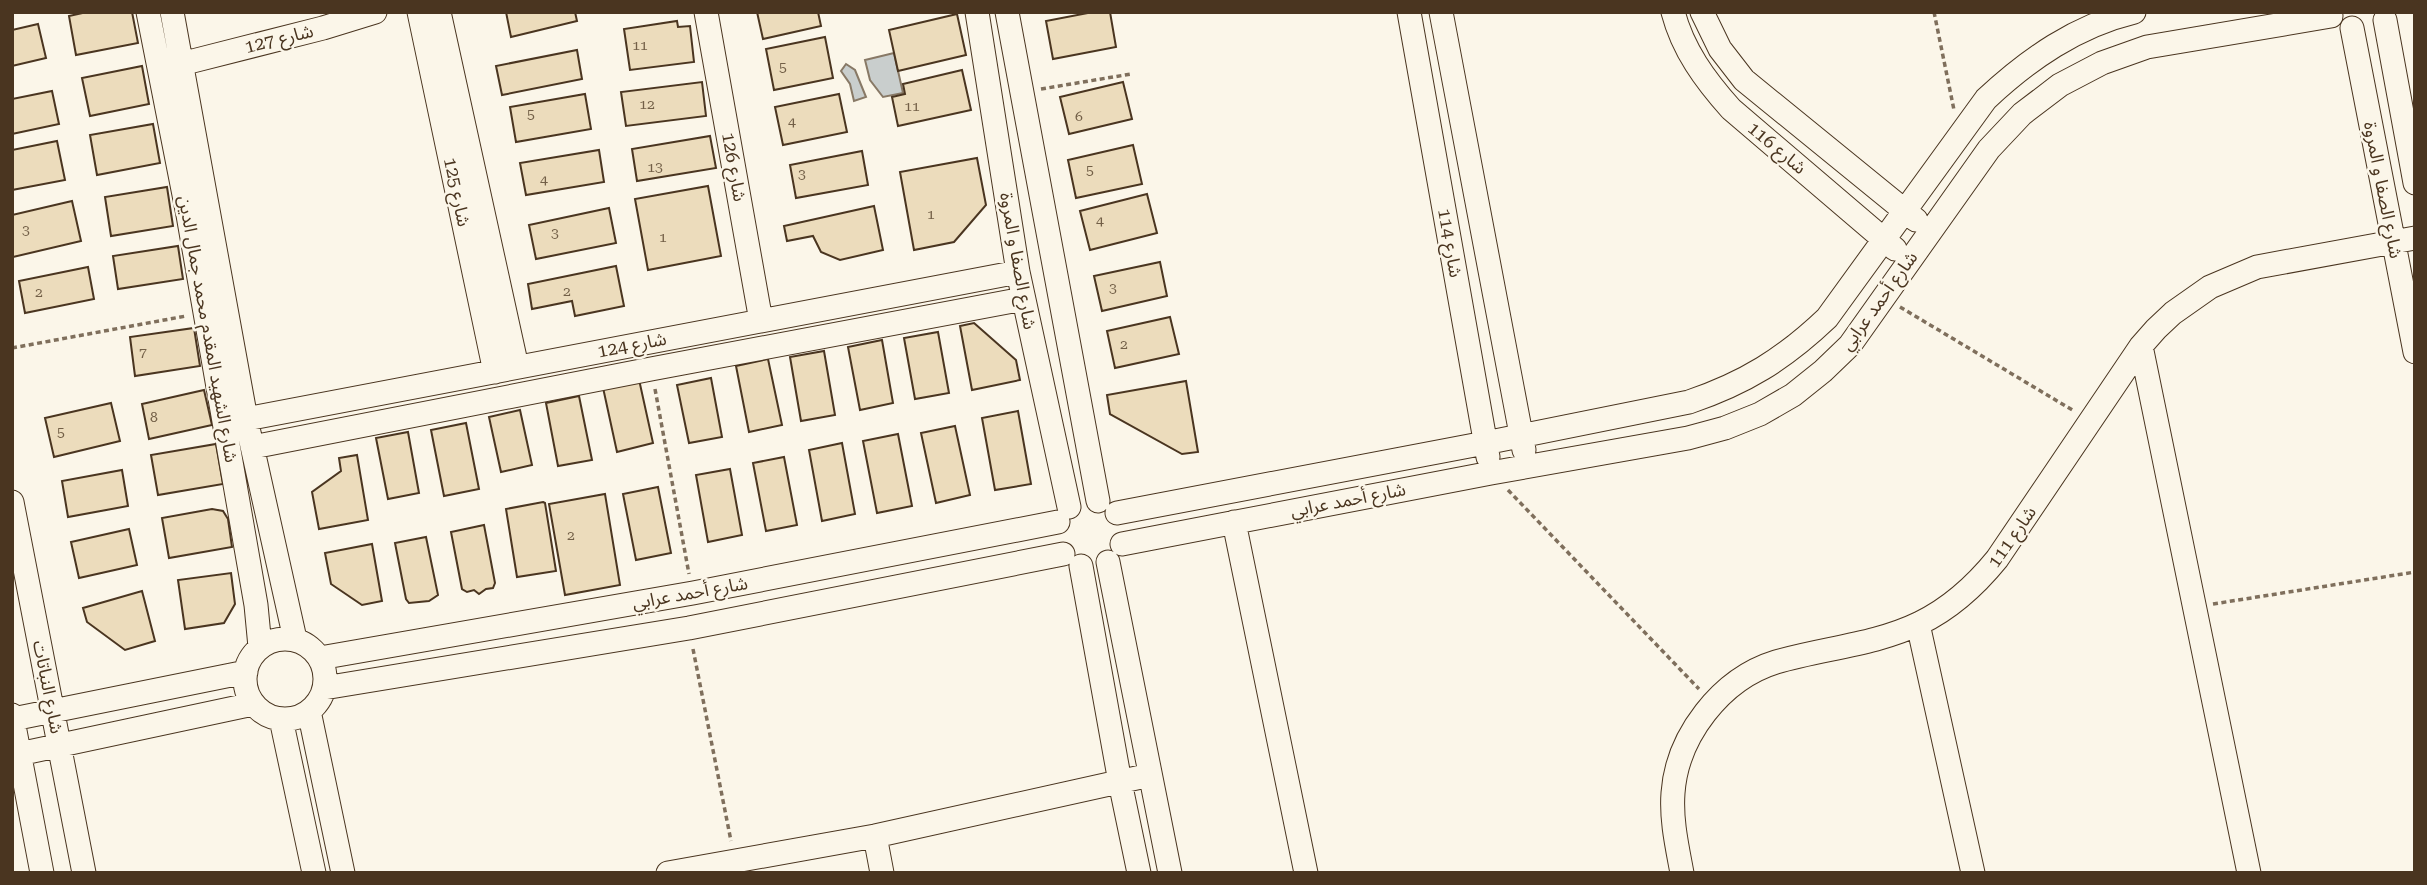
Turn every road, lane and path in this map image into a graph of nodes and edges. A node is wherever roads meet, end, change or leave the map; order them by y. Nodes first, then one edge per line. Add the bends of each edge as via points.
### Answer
1 (148, 12) edge
2 (172, 12) edge
3 (375, 12) edge
4 (419, 12) edge
5 (439, 12) edge
6 (706, 12) edge
7 (977, 12) edge
8 (1007, 12) edge
9 (1409, 12) edge
10 (1441, 12) edge
11 (1673, 12) edge
12 (1702, 12) edge
13 (1934, 12) edge
14 (2134, 12) edge
15 (2329, 14) edge
16 (2388, 16) edge
17 (2352, 28) junction
18 (1448, 60) junction
19 (181, 64) junction
20 (1419, 67) junction
21 (1131, 74) dead end
22 (1021, 93) junction
23 (1959, 135) junction
24 (2415, 183) edge
25 (1905, 211) junction
26 (1930, 231) junction
27 (1884, 240) junction
28 (2404, 240) edge
29 (1909, 261) junction
30 (1018, 272) junction
31 (1883, 297) junction
32 (1023, 299) junction
33 (206, 312) junction
34 (761, 321) junction
35 (2141, 346) junction
36 (12, 348) edge
37 (2415, 352) edge
38 (651, 369) junction
39 (506, 370) junction
40 (246, 419) junction
41 (2091, 421) junction
42 (1522, 436) junction
43 (1485, 443) junction
44 (253, 447) junction
45 (1527, 467) junction
46 (1491, 473) junction
47 (12, 502) edge
48 (1108, 507) junction
49 (1064, 514) junction
50 (1234, 522) junction
51 (1115, 553) junction
52 (1072, 560) junction
53 (2415, 572) edge
54 (693, 593) junction
55 (2193, 608) junction
56 (1918, 624) junction
57 (689, 628) junction
58 (295, 639) junction
59 (260, 647) junction
60 (320, 658) junction
61 (246, 672) junction
62 (324, 688) junction
63 (1713, 703) junction
64 (253, 704) junction
65 (309, 711) junction
66 (52, 712) junction
67 (13, 717) edge
68 (281, 719) junction
69 (59, 747) junction
70 (19, 754) junction
71 (1150, 775) junction
72 (1120, 782) junction
73 (875, 836) junction
74 (734, 860) junction
75 (42, 873) edge
76 (83, 873) edge
77 (314, 873) edge
78 (344, 873) edge
79 (668, 873) edge
80 (882, 873) edge
81 (1139, 873) edge
82 (1170, 873) edge
83 (1306, 873) edge
84 (1682, 873) edge
85 (1973, 873) edge
86 (2249, 873) edge

1 - 33 street, شارع الشهيد المقدم محمد جمال الدين
2 - 19 street, شارع الشهيد المقدم محمد جمال الدين
3 - 19 street, شارع 127
4 - 39 street, شارع 125
5 - 39 street, شارع 125
6 - 34 street, شارع 126
7 - 30 street, شارع الصفا و المروة
8 - 22 street, شارع الصفا و المروة
9 - 20 street, شارع 114
10 - 18 street, شارع 114
11 - 27 street, شارع 116 via 1690,56 1708,84
12 - 25 street, شارع 116 via 1720,48 1745,80
13 - 23 path
14 - 23 street, شارع أحمد عرابي via 2091,26 2017,70 1986,99
15 - 17 street
15 - 26 street, شارع أحمد عرابي via 2147,47 2102,62 2060,85 2022,114 1989,149
16 - 17 street via 2375,26
16 - 24 street, شارع الصفا و المروة
17 - 28 street, شارع الصفا و المروة
18 - 20 street
18 - 42 street, شارع 114
19 - 40 street, شارع الشهيد المقدم محمد جمال الدين
20 - 43 street, شارع 114
21 - 22 path
22 - 48 street, شارع الصفا و المروة
23 - 25 street, شارع أحمد عرابي
25 - 26 street, شارع 116
25 - 27 street, شارع أحمد عرابي
26 - 29 street, شارع أحمد عرابي
27 - 29 street, شارع 116
27 - 42 street, شارع أحمد عرابي via 1827,318 1803,341 1749,378 1689,402
28 - 35 street, شارع 111 via 2282,261 2233,275 2191,299
28 - 37 street, شارع الصفا و المروة
29 - 31 street, شارع أحمد عرابي
30 - 32 street, شارع الصفا و المروة
30 - 34 street, شارع 124
31 - 41 path
31 - 45 street, شارع أحمد عرابي via 1850,345 1823,372 1760,414 1688,438
32 - 38 street, شارع 124
32 - 49 street, شارع الصفا و المروة
33 - 36 path
33 - 59 street, شارع الشهيد المقدم محمد جمال الدين
34 - 39 street, شارع 124
35 - 41 street, شارع 111
35 - 55 street
38 - 44 street, شارع 124
38 - 54 path
39 - 40 street, شارع 124
40 - 44 street, شارع الشهيد المقدم محمد جمال الدين
41 - 56 street, شارع 111 via 1984,575 1953,603
42 - 43 street, شارع أحمد عرابي
42 - 45 street, شارع 114
43 - 46 street, شارع 114
43 - 48 street, شارع أحمد عرابي
44 - 58 street, شارع الشهيد المقدم محمد جمال الدين
45 - 46 street, شارع أحمد عرابي
46 - 50 street, شارع أحمد عرابي
46 - 63 path
47 - 66 street, شارع النباتات
48 - 49 street via 1078,502
48 - 51 street via 1124,533
49 - 52 street via 1056,533 1058,544
49 - 54 street, شارع أحمد عرابي
50 - 51 street, شارع أحمد عرابي
50 - 83 street
51 - 52 street via 1100,566
51 - 71 street
52 - 57 street, شارع أحمد عرابي
52 - 72 street
53 - 55 path
54 - 60 street, شارع أحمد عرابي
55 - 86 street
56 - 63 street, شارع 111 via 1880,638 1774,663 1741,680
56 - 85 street
57 - 62 street, شارع أحمد عرابي
57 - 74 path
58 - 59 street via 283,638
58 - 60 street
59 - 61 street
60 - 62 street
61 - 64 street
61 - 66 street
62 - 65 street
63 - 84 street, شارع 111 via 1686,744 1673,791
64 - 68 street
64 - 69 street
65 - 68 street
65 - 78 street
66 - 67 street
66 - 69 street, شارع النباتات
67 - 70 street
68 - 77 street
69 - 70 street
69 - 76 street, شارع النباتات
70 - 75 street
71 - 72 street
71 - 82 street
72 - 73 street
72 - 81 street
73 - 74 street
73 - 80 street
74 - 79 street

